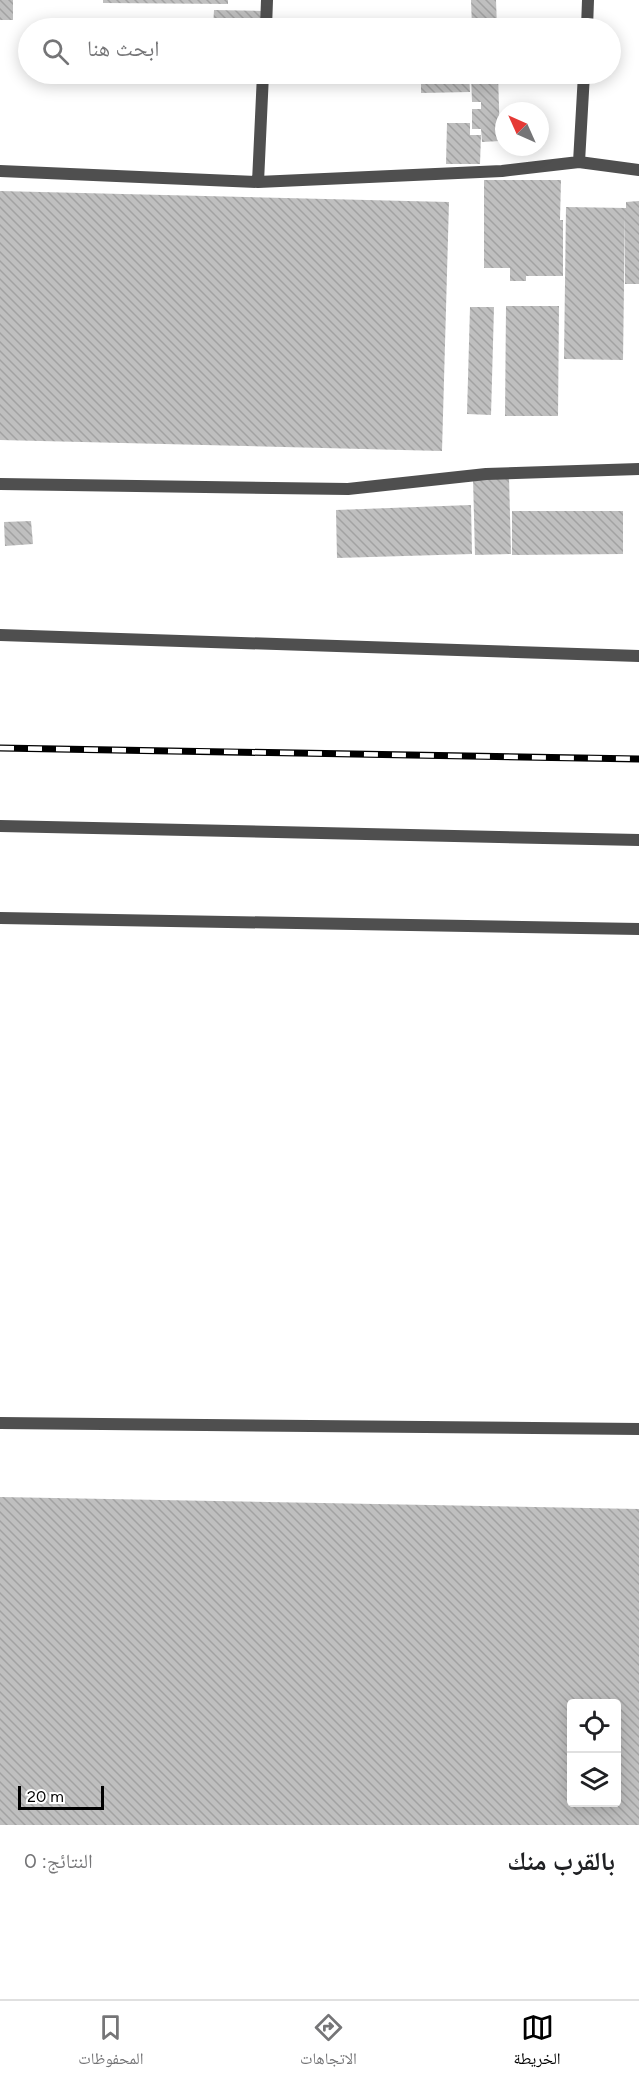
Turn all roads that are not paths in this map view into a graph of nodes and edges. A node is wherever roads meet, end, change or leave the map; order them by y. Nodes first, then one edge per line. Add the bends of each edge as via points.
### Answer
1 (267, 0) edge
2 (588, 0) edge
3 (266, 18) edge
4 (587, 18) edge
5 (263, 84) edge
6 (583, 84) edge
7 (579, 162) junction
8 (0, 171) edge
9 (639, 171) edge
10 (258, 183) junction
11 (639, 470) edge
12 (0, 484) edge
13 (0, 635) edge
14 (639, 656) edge
15 (0, 826) edge
16 (639, 840) edge
17 (0, 918) edge
18 (639, 929) edge
19 (0, 1423) edge
20 (639, 1429) edge

1 - 3 street
2 - 4 street
5 - 10 street
6 - 7 street
7 - 9 street
7 - 10 street via 502,171
8 - 10 street
11 - 12 street via 486,474 348,489
13 - 14 street
15 - 16 street
17 - 18 street
19 - 20 street

